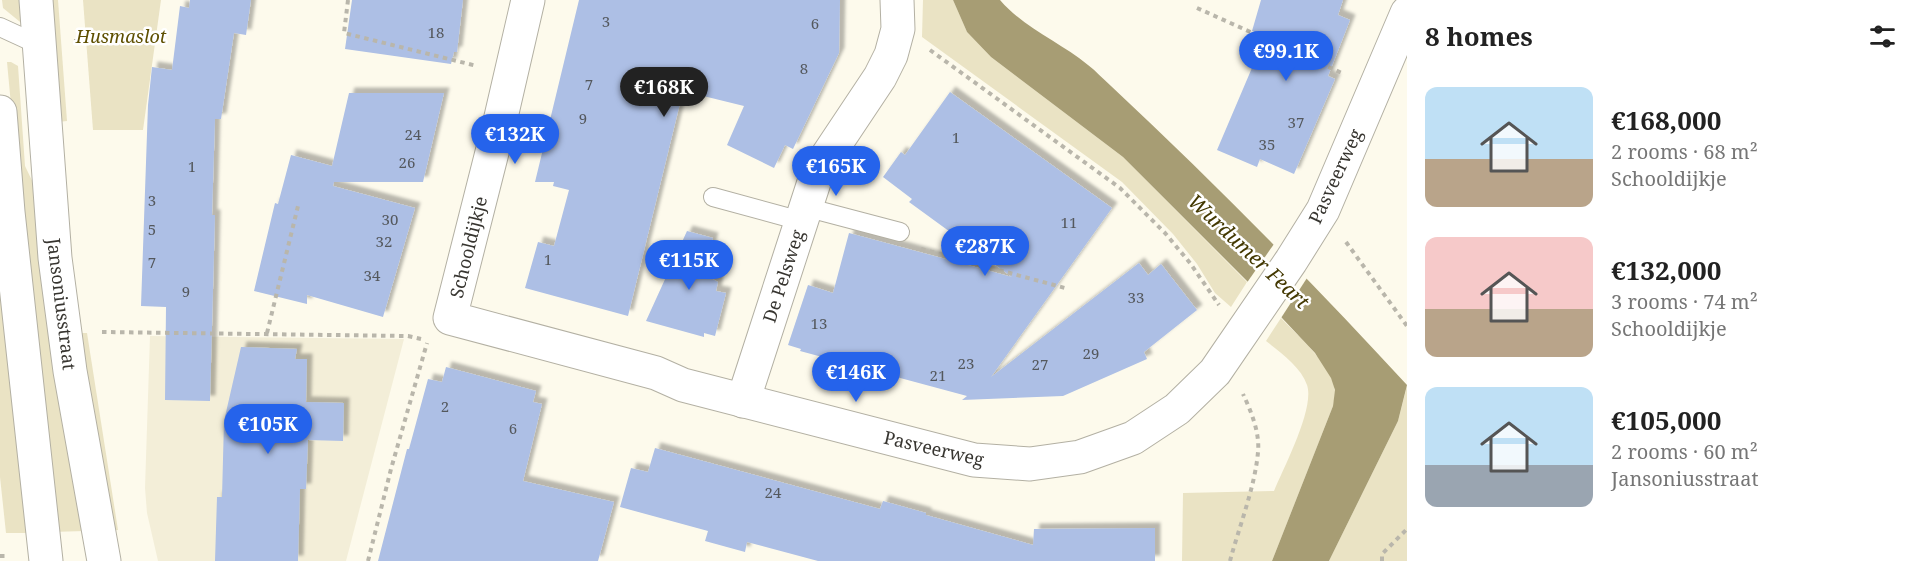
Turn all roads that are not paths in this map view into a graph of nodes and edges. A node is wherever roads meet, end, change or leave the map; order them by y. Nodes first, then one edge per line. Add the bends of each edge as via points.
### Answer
1 (36, 0) edge
2 (528, 0) edge
3 (1407, 13) edge
4 (898, 14) edge
5 (0, 27) edge
6 (53, 43) junction
7 (0, 112) edge
8 (713, 196) dead end
9 (4, 212) edge
10 (803, 214) junction
11 (900, 232) road end
12 (438, 329) joint
13 (743, 400) junction
14 (46, 561) edge
15 (104, 561) edge

1 - 6 street, Jansoniusstraat
2 - 12 street, Schooldijkje via 511,75
3 - 13 street, Pasveerweg via 1323,210 1291,261 1215,372 1177,409 1133,438 1080,457 1030,464 974,460
4 - 10 street, De Pelsweg via 891,56 818,170
5 - 6 lane
6 - 15 street, Jansoniusstraat via 55,258 70,371
7 - 9 street
8 - 10 lane
9 - 14 street
10 - 11 lane
10 - 13 street, De Pelsweg
12 - 13 street, Pasveerweg via 656,373 683,385

